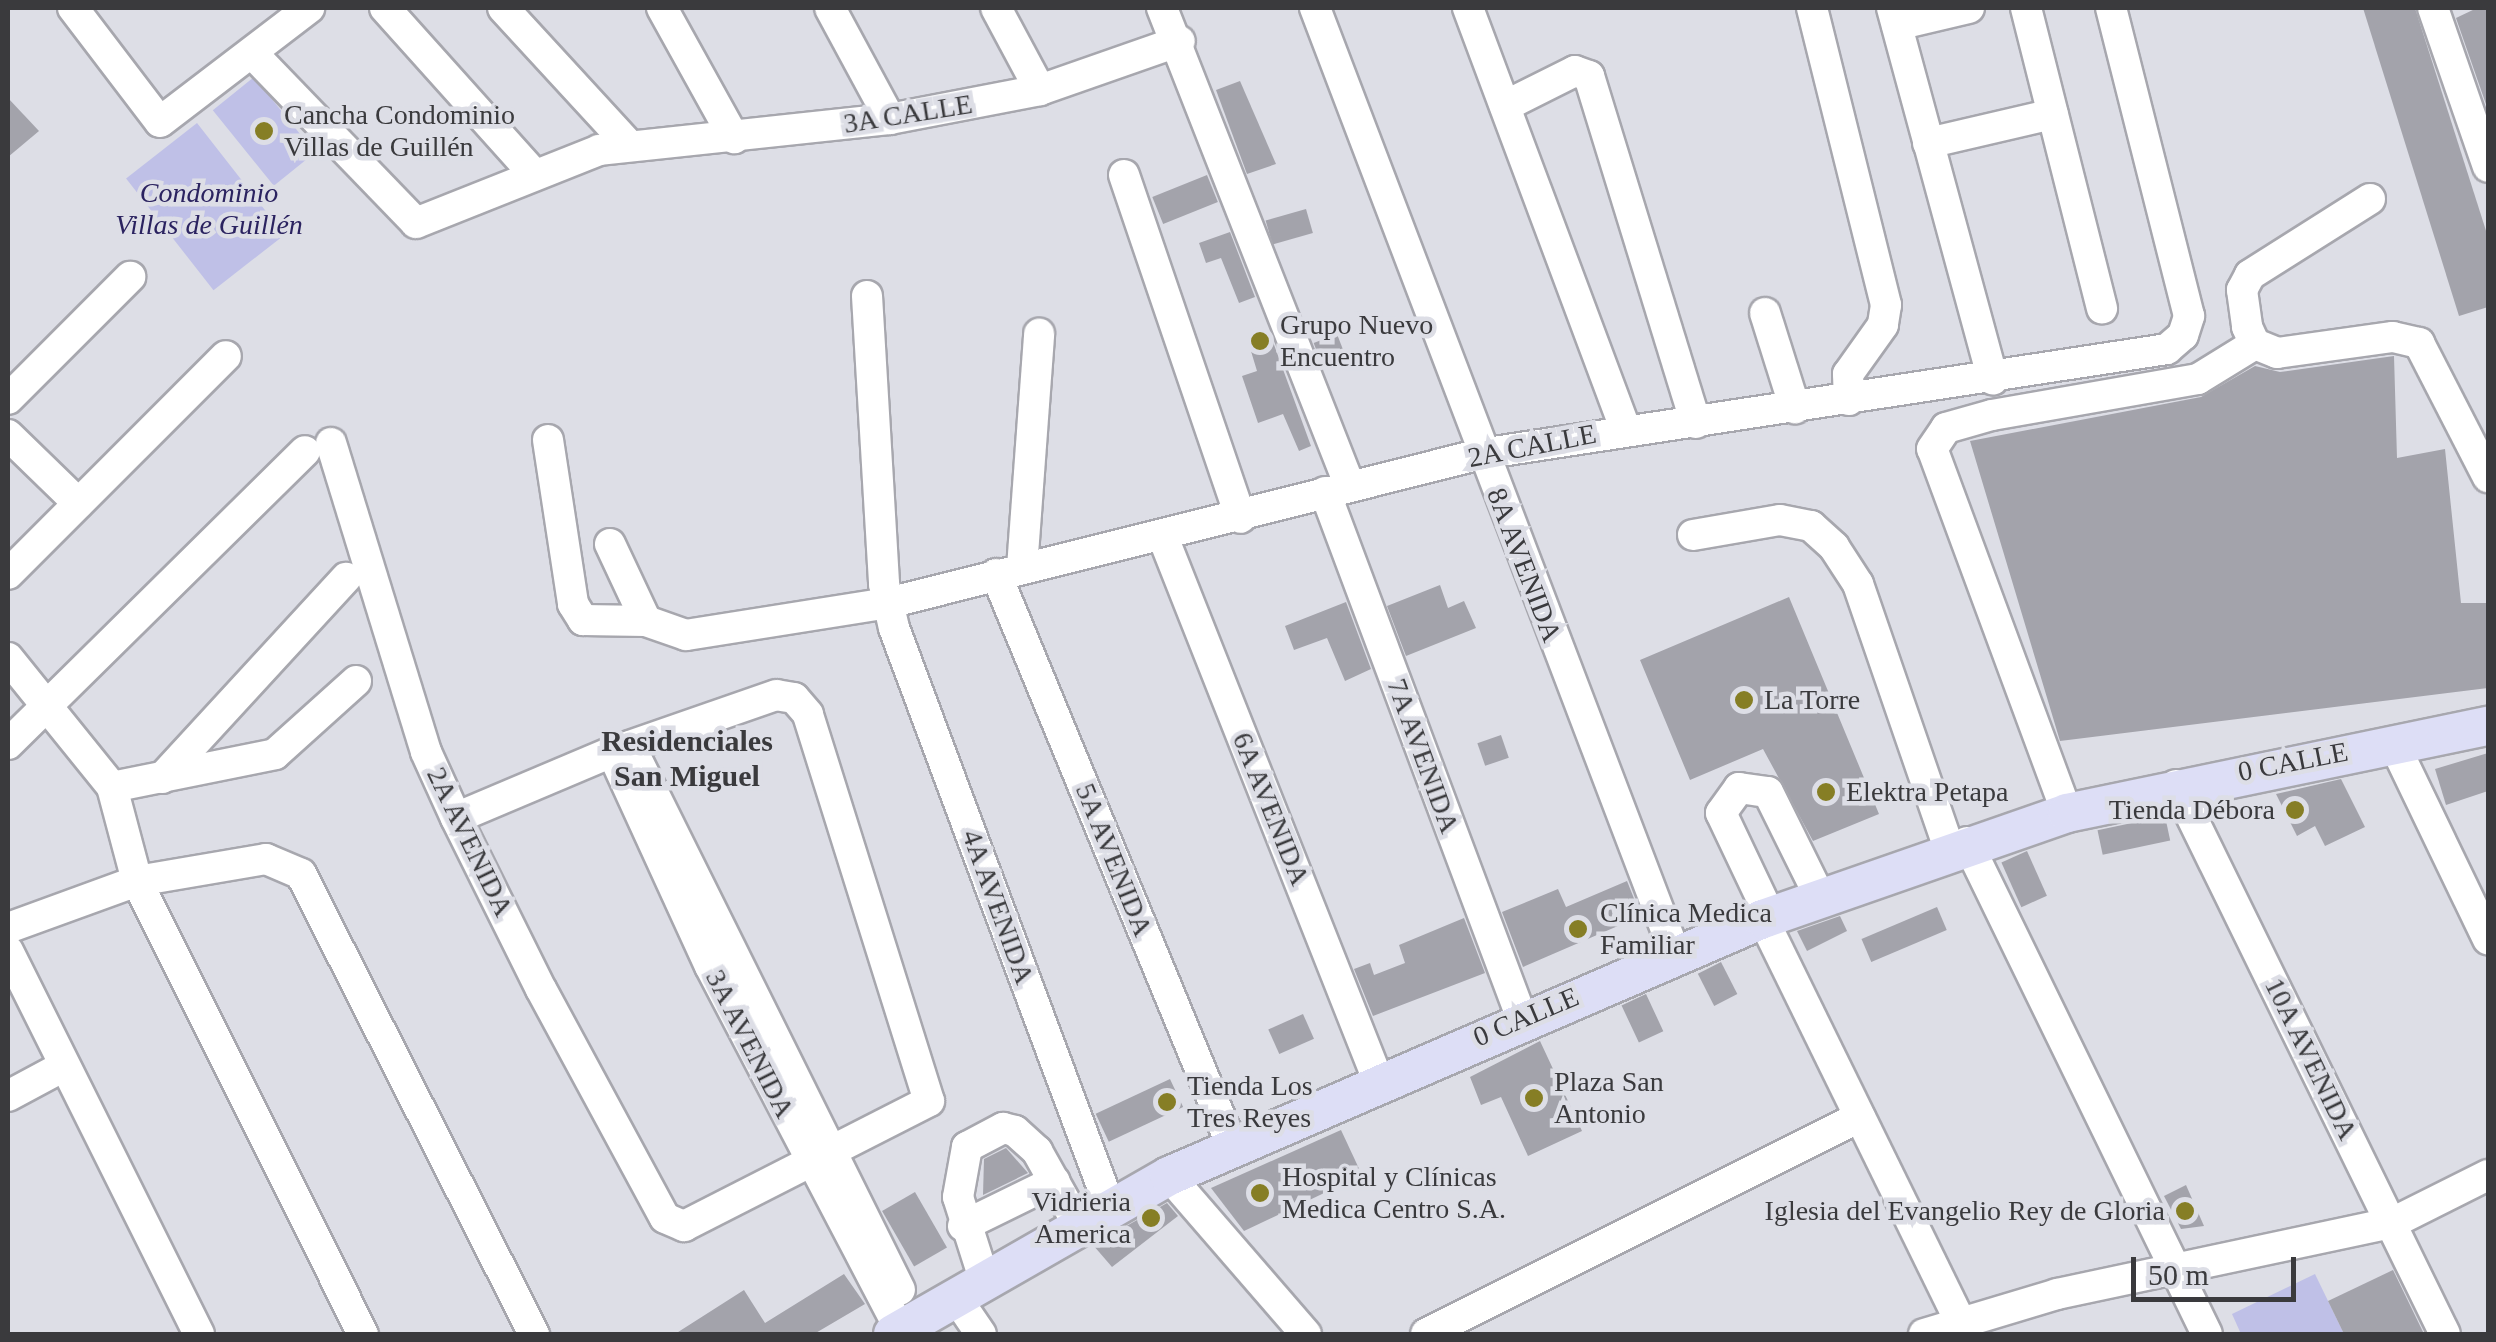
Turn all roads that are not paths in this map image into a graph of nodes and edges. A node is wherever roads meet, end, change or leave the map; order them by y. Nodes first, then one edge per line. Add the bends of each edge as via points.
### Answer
1 (309, 8) edge
2 (386, 8) edge
3 (503, 8) edge
4 (662, 8) edge
5 (830, 8) edge
6 (996, 8) edge
7 (1162, 8) edge
8 (1316, 8) edge
9 (1468, 8) edge
10 (1812, 8) edge
11 (1969, 8) edge
12 (2026, 8) edge
13 (2110, 8) edge
14 (2432, 8) edge
15 (85, 12) edge
16 (1894, 16) edge
17 (1180, 41) junction
18 (252, 54) junction
19 (1040, 90) junction
20 (1505, 106) junction
21 (2053, 114) junction
22 (890, 120) junction
23 (734, 138) junction
24 (628, 144) junction
25 (1928, 144) junction
26 (2485, 148) edge
27 (532, 172) junction
28 (1124, 175) dead end
29 (2370, 199) dead end
30 (130, 277) dead end
31 (867, 296) dead end
32 (2102, 309) dead end
33 (1765, 313) dead end
34 (1040, 334) dead end
35 (2255, 344) junction
36 (226, 356) dead end
37 (1993, 379) junction
38 (8, 399) edge
39 (1849, 400) junction
40 (1794, 408) junction
41 (1696, 422) junction
42 (1625, 428) junction
43 (8, 435) edge
44 (548, 440) dead end
45 (1481, 454) junction
46 (2488, 476) edge
47 (1337, 488) junction
48 (78, 503) junction
49 (1241, 518) junction
50 (1694, 534) dead end
51 (1163, 537) junction
52 (610, 544) dead end
53 (1009, 571) junction
54 (8, 574) edge
55 (346, 578) dead end
56 (888, 603) junction
57 (646, 621) junction
58 (8, 658) edge
59 (356, 681) dead end
60 (48, 704) junction
61 (2488, 726) edge
62 (2393, 742) junction
63 (8, 744) edge
64 (621, 749) junction
65 (162, 778) junction
66 (2176, 785) junction
67 (112, 787) junction
68 (2067, 813) junction
69 (456, 818) junction
70 (1958, 846) junction
71 (137, 881) junction
72 (1820, 898) junction
73 (1767, 918) junction
74 (8, 928) edge
75 (2488, 938) edge
76 (8, 950) edge
77 (1675, 953) junction
78 (1522, 1019) junction
79 (64, 1066) junction
80 (1378, 1080) junction
81 (8, 1096) edge
82 (1860, 1116) junction
83 (1232, 1146) junction
84 (821, 1158) junction
85 (2488, 1175) edge
86 (1169, 1176) junction
87 (1054, 1181) junction
88 (1095, 1219) junction
89 (2392, 1224) junction
90 (963, 1226) junction
91 (2174, 1267) junction
92 (971, 1290) junction
93 (1962, 1326) edge
94 (903, 1328) edge
95 (199, 1334) edge
96 (362, 1334) edge
97 (534, 1334) edge
98 (981, 1334) edge
99 (1306, 1334) edge
100 (1426, 1334) edge
101 (1924, 1334) edge
102 (2206, 1334) edge
103 (2445, 1334) edge

1 - 18 street
2 - 27 street
3 - 24 street
4 - 23 street
5 - 22 street
6 - 19 street
7 - 17 street, 7A AVENIDA
8 - 45 street, 8A AVENIDA
9 - 20 street
10 - 39 street via 1886,306 1883,325 1848,374
11 - 16 street
12 - 21 street
13 - 37 street, 2A CALLE via 2189,316 2183,336 2166,349
14 - 26 street
15 - 18 street via 160,122
16 - 25 street
17 - 19 street, 3A CALLE
17 - 47 street, 7A AVENIDA
18 - 27 street, 3A CALLE via 416,223
19 - 22 street, 3A CALLE
20 - 41 street via 1575,71 1589,76
20 - 42 street
21 - 25 street
21 - 32 street
22 - 23 street, 3A CALLE
23 - 24 street, 3A CALLE
24 - 27 street, 3A CALLE
25 - 37 street
28 - 49 street
29 - 35 street via 2250,275 2242,290
30 - 38 street
31 - 56 street, 4A AVENIDA
33 - 40 street
34 - 53 street
35 - 46 street via 2277,353 2409,336
35 - 68 street via 2198,379 1992,416 1937,436 1932,449
36 - 48 street
37 - 39 street, 2A CALLE
39 - 40 street, 2A CALLE
40 - 41 street, 2A CALLE
41 - 42 street, 2A CALLE
42 - 45 street, 2A CALLE
43 - 48 street
44 - 57 street, 2A CALLE via 573,604 582,620
45 - 47 street, 2A CALLE
45 - 77 street, 8A AVENIDA
47 - 49 street, 2A CALLE
47 - 78 street, 7A AVENIDA
48 - 54 street
49 - 51 street, 2A CALLE
50 - 70 street via 1780,520 1810,526 1834,547 1858,584
51 - 53 street, 2A CALLE
51 - 80 street, 6A AVENIDA
52 - 57 street
53 - 56 street, 2A CALLE
53 - 83 street, 5A AVENIDA
55 - 65 street
56 - 57 street, 2A CALLE via 686,635
56 - 88 street, 4A AVENIDA
58 - 60 street
59 - 65 street via 275,754
60 - 63 street
60 - 67 street
60 - 69 street, 2A AVENIDA via 318,447 426,752
61 - 62 main road, 0 CALLE
62 - 66 main road, 0 CALLE
62 - 75 street
64 - 69 street
64 - 84 street, 3A AVENIDA
64 - 84 street via 776,695 794,698 808,714 930,1089 920,1110
65 - 67 street
66 - 68 main road, 0 CALLE
66 - 89 street, 10A AVENIDA
67 - 71 street
68 - 70 main road, 0 CALLE
69 - 84 street, 2A AVENIDA via 665,1218 684,1226
70 - 72 main road, 0 CALLE
70 - 91 street
71 - 74 street
71 - 96 street
71 - 97 street via 266,860 290,867 316,894
72 - 73 main road, 0 CALLE
72 - 73 street via 1768,792 1740,788 1722,812
73 - 77 main road, 0 CALLE
73 - 82 street
76 - 79 street
77 - 78 main road, 0 CALLE
78 - 80 main road, 0 CALLE
79 - 81 street
79 - 95 street
80 - 83 main road, 0 CALLE
82 - 93 street
82 - 100 street
83 - 86 main road, 0 CALLE
84 - 94 street, 3A AVENIDA
85 - 89 street
86 - 88 main road, 0 CALLE
86 - 99 street
87 - 88 street
87 - 90 street
87 - 90 street via 1027,1140 1004,1128 961,1157
88 - 92 main road, 0 CALLE
89 - 91 street
89 - 103 street, 10A AVENIDA
90 - 92 street
91 - 93 street
91 - 102 street
92 - 94 main road, 0 CALLE
92 - 98 street
93 - 101 street

